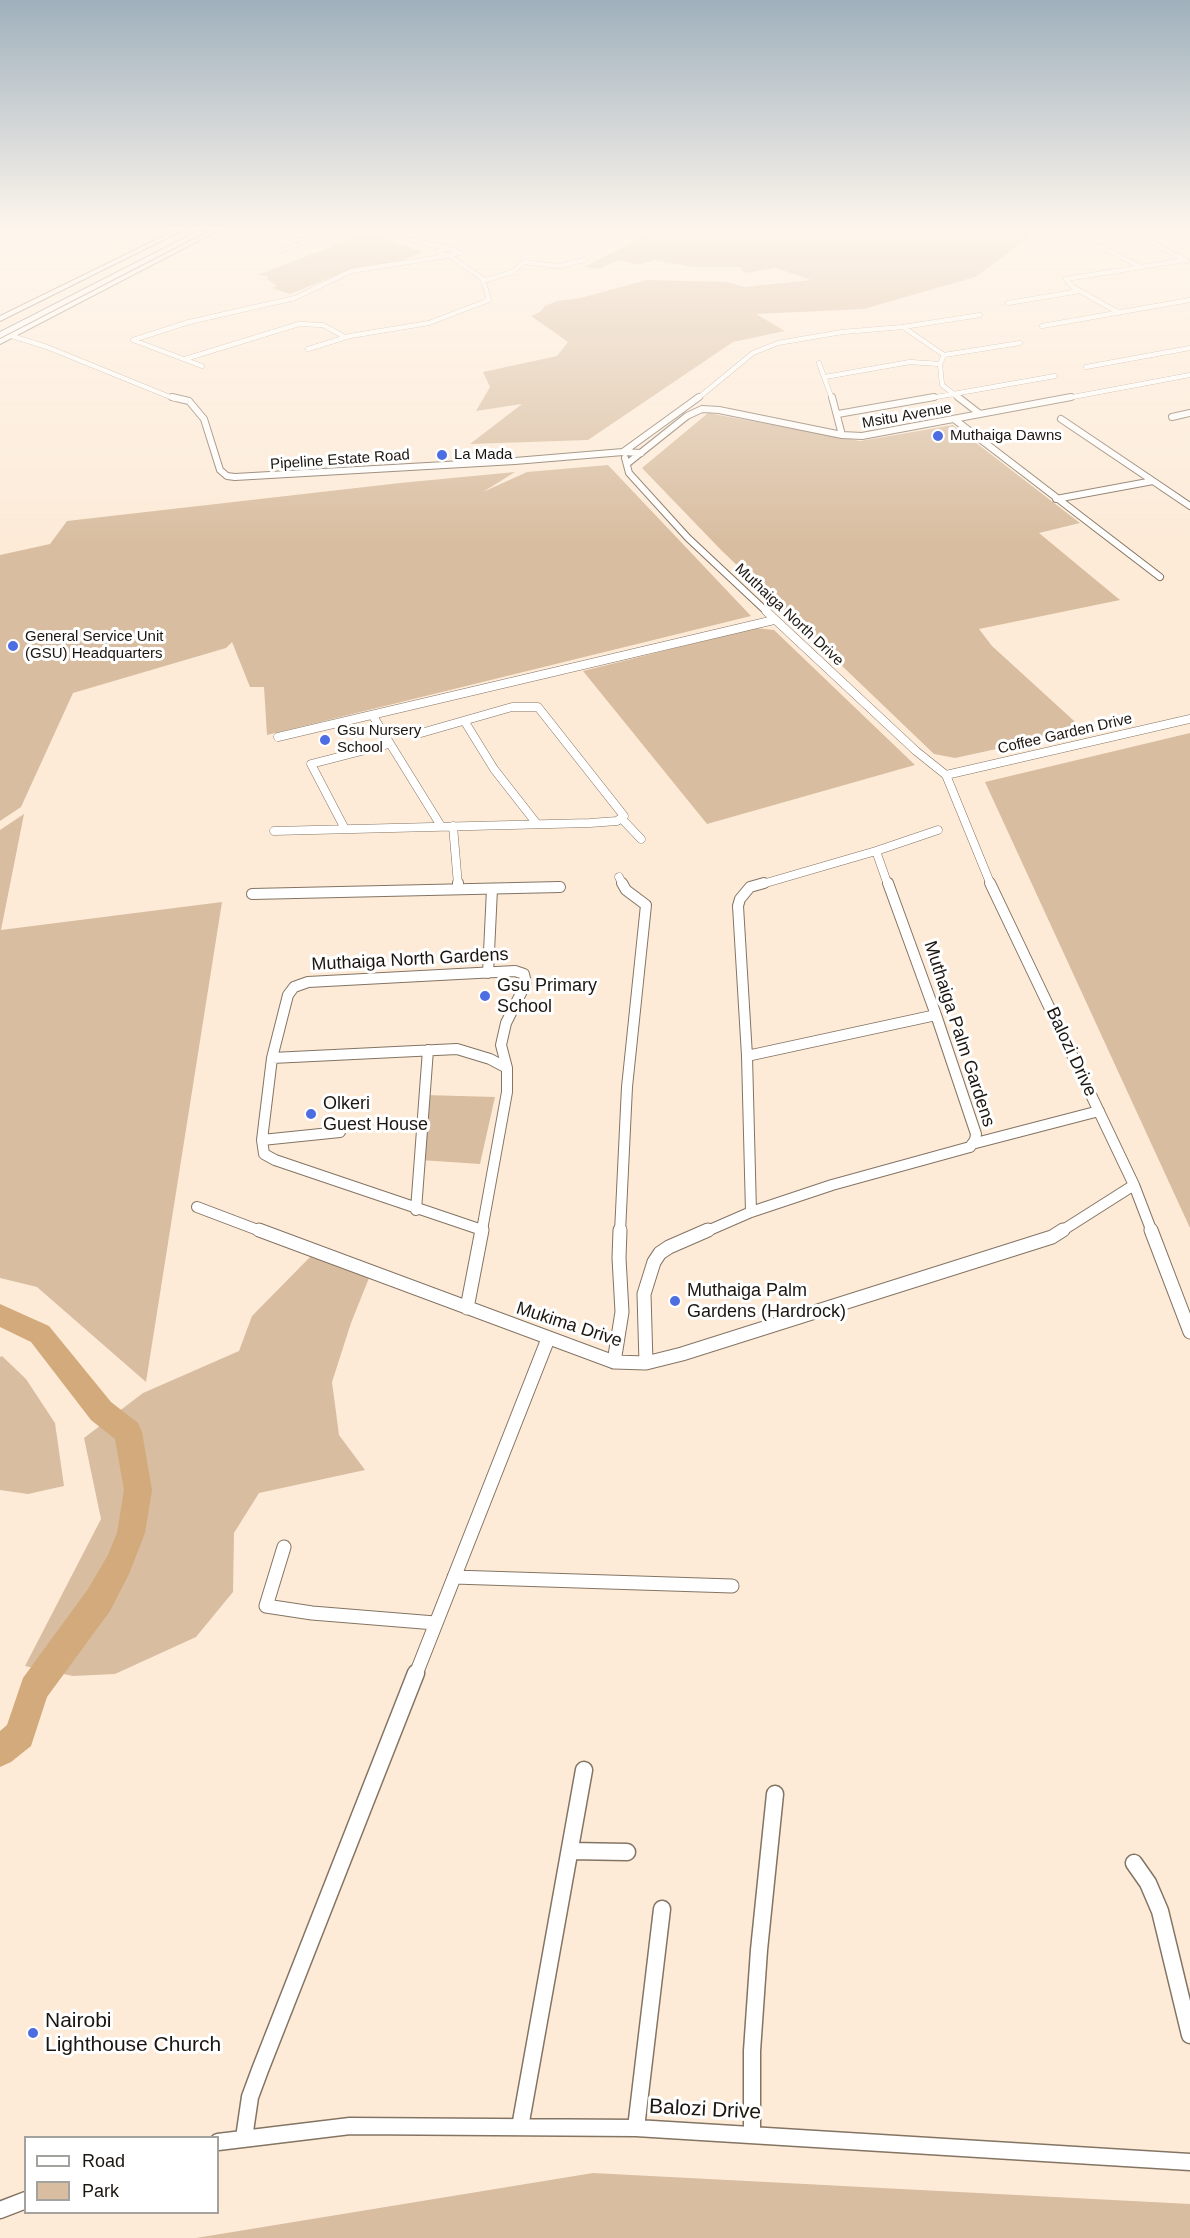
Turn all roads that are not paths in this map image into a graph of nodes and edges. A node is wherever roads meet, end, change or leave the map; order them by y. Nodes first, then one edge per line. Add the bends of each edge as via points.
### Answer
1 (147, 335) edge
2 (262, 335) edge
3 (342, 335) edge
4 (354, 335) edge
5 (823, 335) edge
6 (915, 335) edge
7 (12, 336) joint
8 (345, 337) junction
9 (0, 342) edge
10 (1020, 343) dead end
11 (1190, 348) edge
12 (308, 349) dead end
13 (944, 355) junction
14 (185, 359) junction
15 (819, 363) dead end
16 (940, 364) junction
17 (202, 366) dead end
18 (1086, 367) dead end
19 (1190, 375) edge
20 (1055, 376) dead end
21 (825, 377) junction
22 (952, 393) junction
23 (1190, 413) edge
24 (838, 414) junction
25 (980, 414) junction
26 (1172, 417) dead end
27 (954, 419) junction
28 (1061, 419) dead end
29 (842, 435) junction
30 (623, 452) junction
31 (641, 453) junction
32 (628, 463) junction
33 (1153, 481) junction
34 (1056, 499) junction
35 (1190, 506) edge
36 (1160, 577) dead end
37 (774, 620) junction
38 (373, 716) junction
39 (1190, 719) edge
40 (465, 722) junction
41 (421, 733) dead end
42 (278, 737) dead end
43 (389, 744) junction
44 (946, 775) junction
45 (622, 819) junction
46 (537, 824) junction
47 (441, 826) junction
48 (453, 826) junction
49 (345, 829) junction
50 (938, 830) dead end
51 (274, 831) dead end
52 (641, 839) dead end
53 (876, 851) junction
54 (619, 877) dead end
55 (560, 887) dead end
56 (458, 888) junction
57 (492, 889) junction
58 (252, 894) dead end
59 (488, 973) junction
60 (936, 1015) junction
61 (428, 1050) junction
62 (747, 1056) junction
63 (272, 1058) junction
64 (507, 1068) junction
65 (1099, 1111) junction
66 (340, 1132) dead end
67 (262, 1140) junction
68 (972, 1144) junction
69 (1134, 1185) junction
70 (197, 1206) dead end
71 (416, 1210) junction
72 (751, 1212) junction
73 (482, 1230) junction
74 (467, 1308) junction
75 (1190, 1332) edge
76 (548, 1339) junction
77 (614, 1362) junction
78 (646, 1363) junction
79 (284, 1547) dead end
80 (453, 1577) junction
81 (732, 1586) dead end
82 (435, 1623) junction
83 (585, 1770) dead end
84 (776, 1794) dead end
85 (570, 1851) junction
86 (627, 1852) dead end
87 (1134, 1863) dead end
88 (662, 1909) dead end
89 (1190, 2035) edge
90 (520, 2127) junction
91 (636, 2128) junction
92 (752, 2135) junction
93 (244, 2138) junction
94 (219, 2142) edge
95 (1190, 2162) edge
96 (24, 2201) edge
97 (0, 2210) edge

1 - 14 street via 133,340
2 - 14 street
3 - 8 street
4 - 8 street
5 - 30 street via 778,343 753,353
6 - 13 street
7 - 9 main road
7 - 30 street, Pipeline Estate Road via 180,401 189,401 204,418 220,470 228,476
8 - 12 street
10 - 13 street
11 - 18 street
13 - 16 street
14 - 17 street
15 - 21 street
16 - 21 street via 910,362
16 - 22 street via 942,385
19 - 25 street, Msitu Avenue
20 - 22 street
21 - 24 street
22 - 24 street
22 - 25 street
23 - 26 street
24 - 29 street
25 - 27 street, Msitu Avenue
27 - 29 street, Msitu Avenue via 870,435
27 - 34 street
28 - 33 street
29 - 31 street, Msitu Avenue via 704,408 687,416
30 - 31 street, Pipeline Estate Road
30 - 32 street
31 - 32 street
32 - 37 street, Muthaiga North Drive via 629,473 688,538
33 - 34 street
33 - 35 street
34 - 36 street
37 - 38 street
37 - 44 street, Muthaiga North Drive
38 - 42 street
38 - 43 street
39 - 44 street, Coffee Garden Drive
40 - 41 street
40 - 45 street via 512,707 538,707 622,811
40 - 46 street via 494,769
43 - 47 street
43 - 49 street via 311,764
44 - 65 street, Balozi Drive via 986,874
45 - 46 street
45 - 52 street
46 - 48 street
47 - 48 street
47 - 49 street
48 - 56 street
49 - 51 street
50 - 53 street
53 - 60 street, Muthaiga Palm Gardens
53 - 62 street via 750,887 740,899
54 - 77 street via 626,890 646,905 627,1087 619,1258 622,1312
55 - 57 street
56 - 57 street
56 - 58 street
57 - 59 street
59 - 63 street, Muthaiga North Gardens via 301,984 288,995
59 - 64 street, Muthaiga North Gardens via 515,971 526,982 506,1023 501,1045
60 - 62 street
60 - 68 street, Muthaiga Palm Gardens via 976,1134
61 - 63 street
61 - 64 street via 470,1051
61 - 71 street
62 - 72 street
63 - 67 street, Muthaiga North Gardens
64 - 73 street, Muthaiga North Gardens via 507,1092
65 - 68 street
65 - 69 street, Balozi Drive
66 - 67 street
67 - 71 street via 264,1154 275,1160
68 - 72 street, Muthaiga Palm Gardens
69 - 75 street, Balozi Drive
69 - 78 street, Mukima Drive via 1052,1237
70 - 74 street, Mukima Drive
71 - 73 street
72 - 78 street, Muthaiga Palm Gardens via 660,1252 644,1294
73 - 74 street, Muthaiga North Gardens
74 - 76 street, Mukima Drive
76 - 77 street, Mukima Drive
76 - 80 street
77 - 78 street, Mukima Drive
79 - 82 street via 266,1606
80 - 81 street
80 - 82 street
82 - 93 street via 260,2070 250,2097
83 - 85 street
84 - 92 street via 754,2028
85 - 86 street
85 - 90 street
87 - 89 street via 1160,1911
88 - 91 street
90 - 91 street, Balozi Drive
90 - 93 street, Balozi Drive via 350,2126
91 - 92 street, Balozi Drive
92 - 95 street, Balozi Drive
93 - 94 street, Balozi Drive
96 - 97 street

